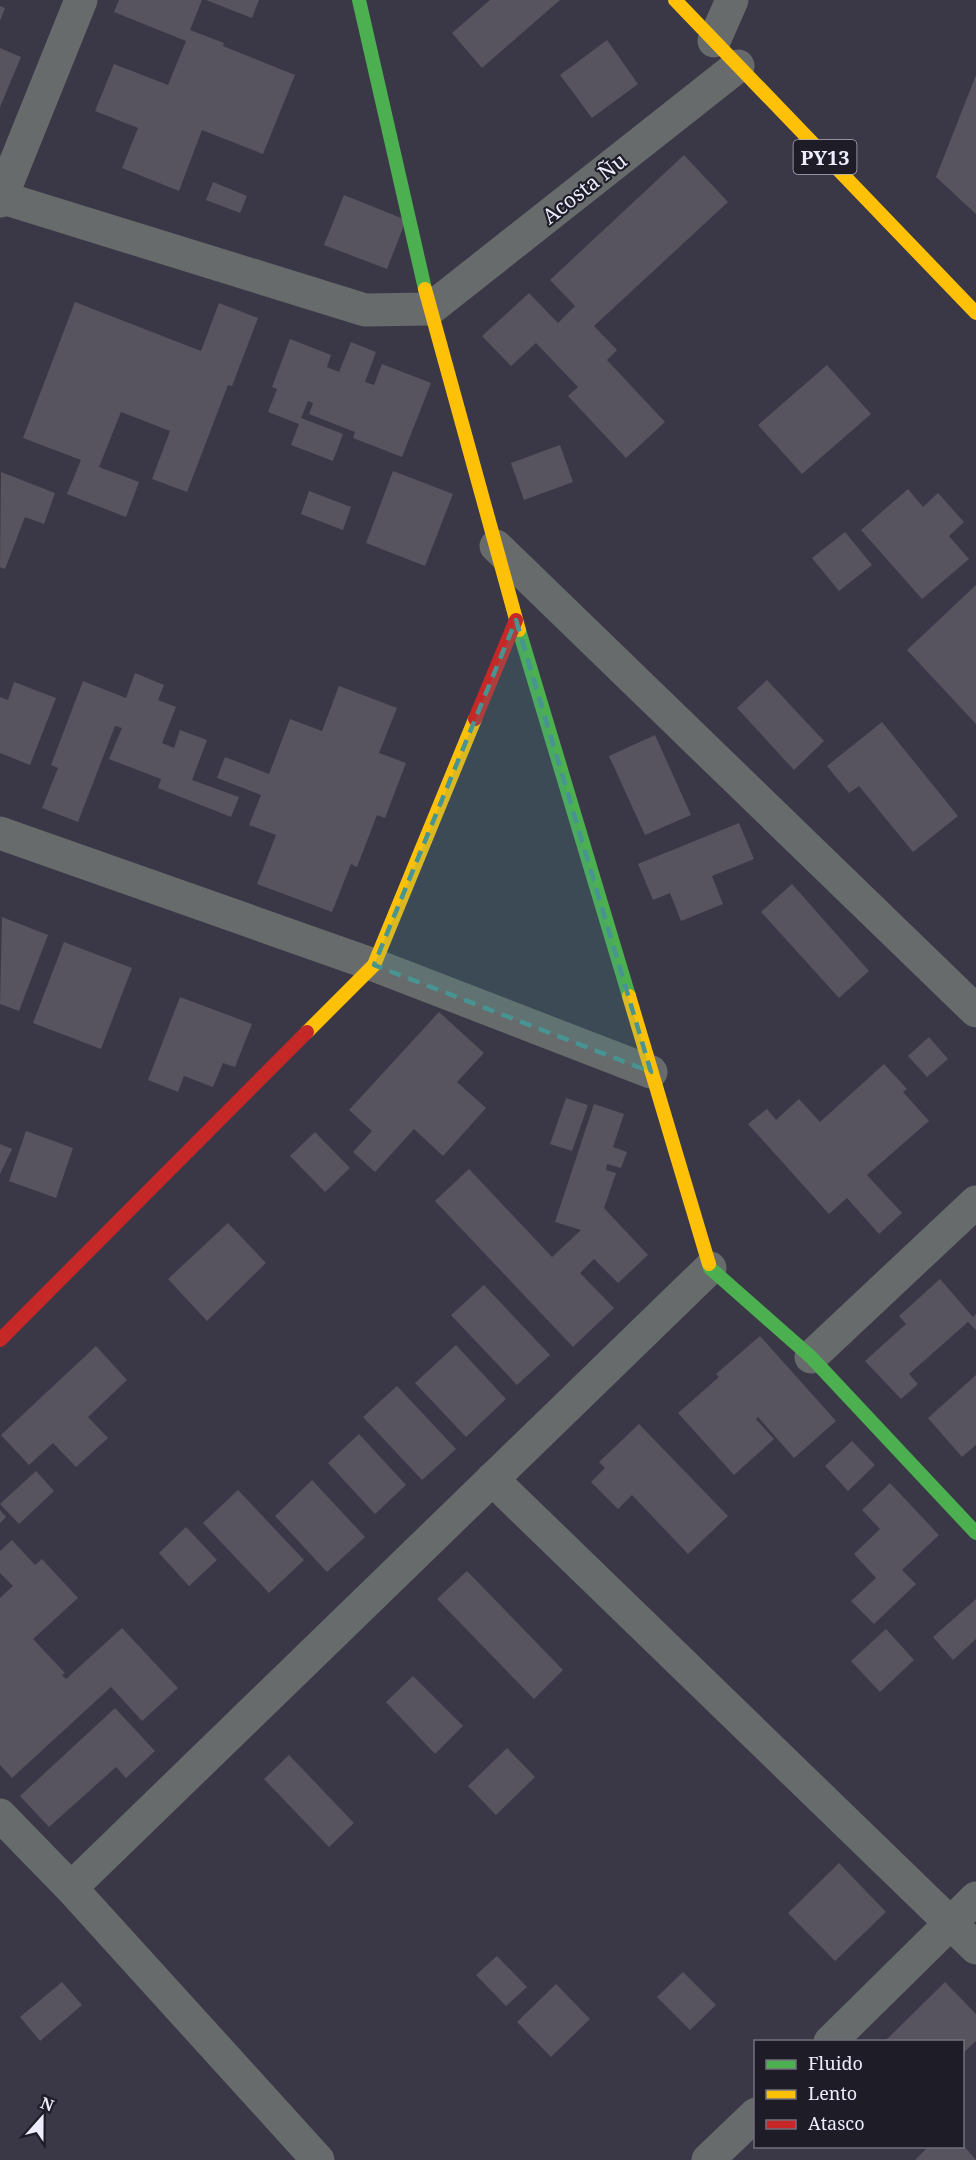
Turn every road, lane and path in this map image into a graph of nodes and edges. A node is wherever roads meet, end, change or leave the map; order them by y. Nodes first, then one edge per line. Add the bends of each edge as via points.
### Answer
1 (81, 0) edge
2 (359, 0) edge
3 (675, 0) edge
4 (732, 0) edge
5 (714, 41) junction
6 (738, 66) junction
7 (1, 199) edge
8 (430, 309) junction
9 (976, 313) edge
10 (496, 546) junction
11 (516, 620) junction
12 (0, 833) edge
13 (374, 965) junction
14 (976, 1011) edge
15 (651, 1072) junction
16 (976, 1202) edge
17 (710, 1268) junction
18 (0, 1340) edge
19 (810, 1357) junction
20 (492, 1479) junction
21 (976, 1533) edge
22 (0, 1815) edge
23 (70, 1888) junction
24 (976, 1898) edge
25 (951, 1923) junction
26 (976, 1948) edge
27 (832, 2040) edge
28 (754, 2116) edge
29 (318, 2160) edge
30 (708, 2160) edge

1 - 7 street
2 - 8 main road
3 - 5 main road, PY13
4 - 5 street
5 - 6 main road, PY13
6 - 8 street, Acosta Ñu
6 - 9 main road, PY13
7 - 8 street via 365,310
8 - 10 main road
10 - 11 main road
10 - 14 street
11 - 13 main road
11 - 15 main road
12 - 13 street
13 - 15 street
13 - 18 main road
15 - 17 main road
16 - 19 street
17 - 19 main road
17 - 20 street
19 - 21 main road
20 - 23 street
20 - 25 street
22 - 23 street
23 - 29 street
24 - 25 street
25 - 26 street
25 - 27 street
28 - 30 street

